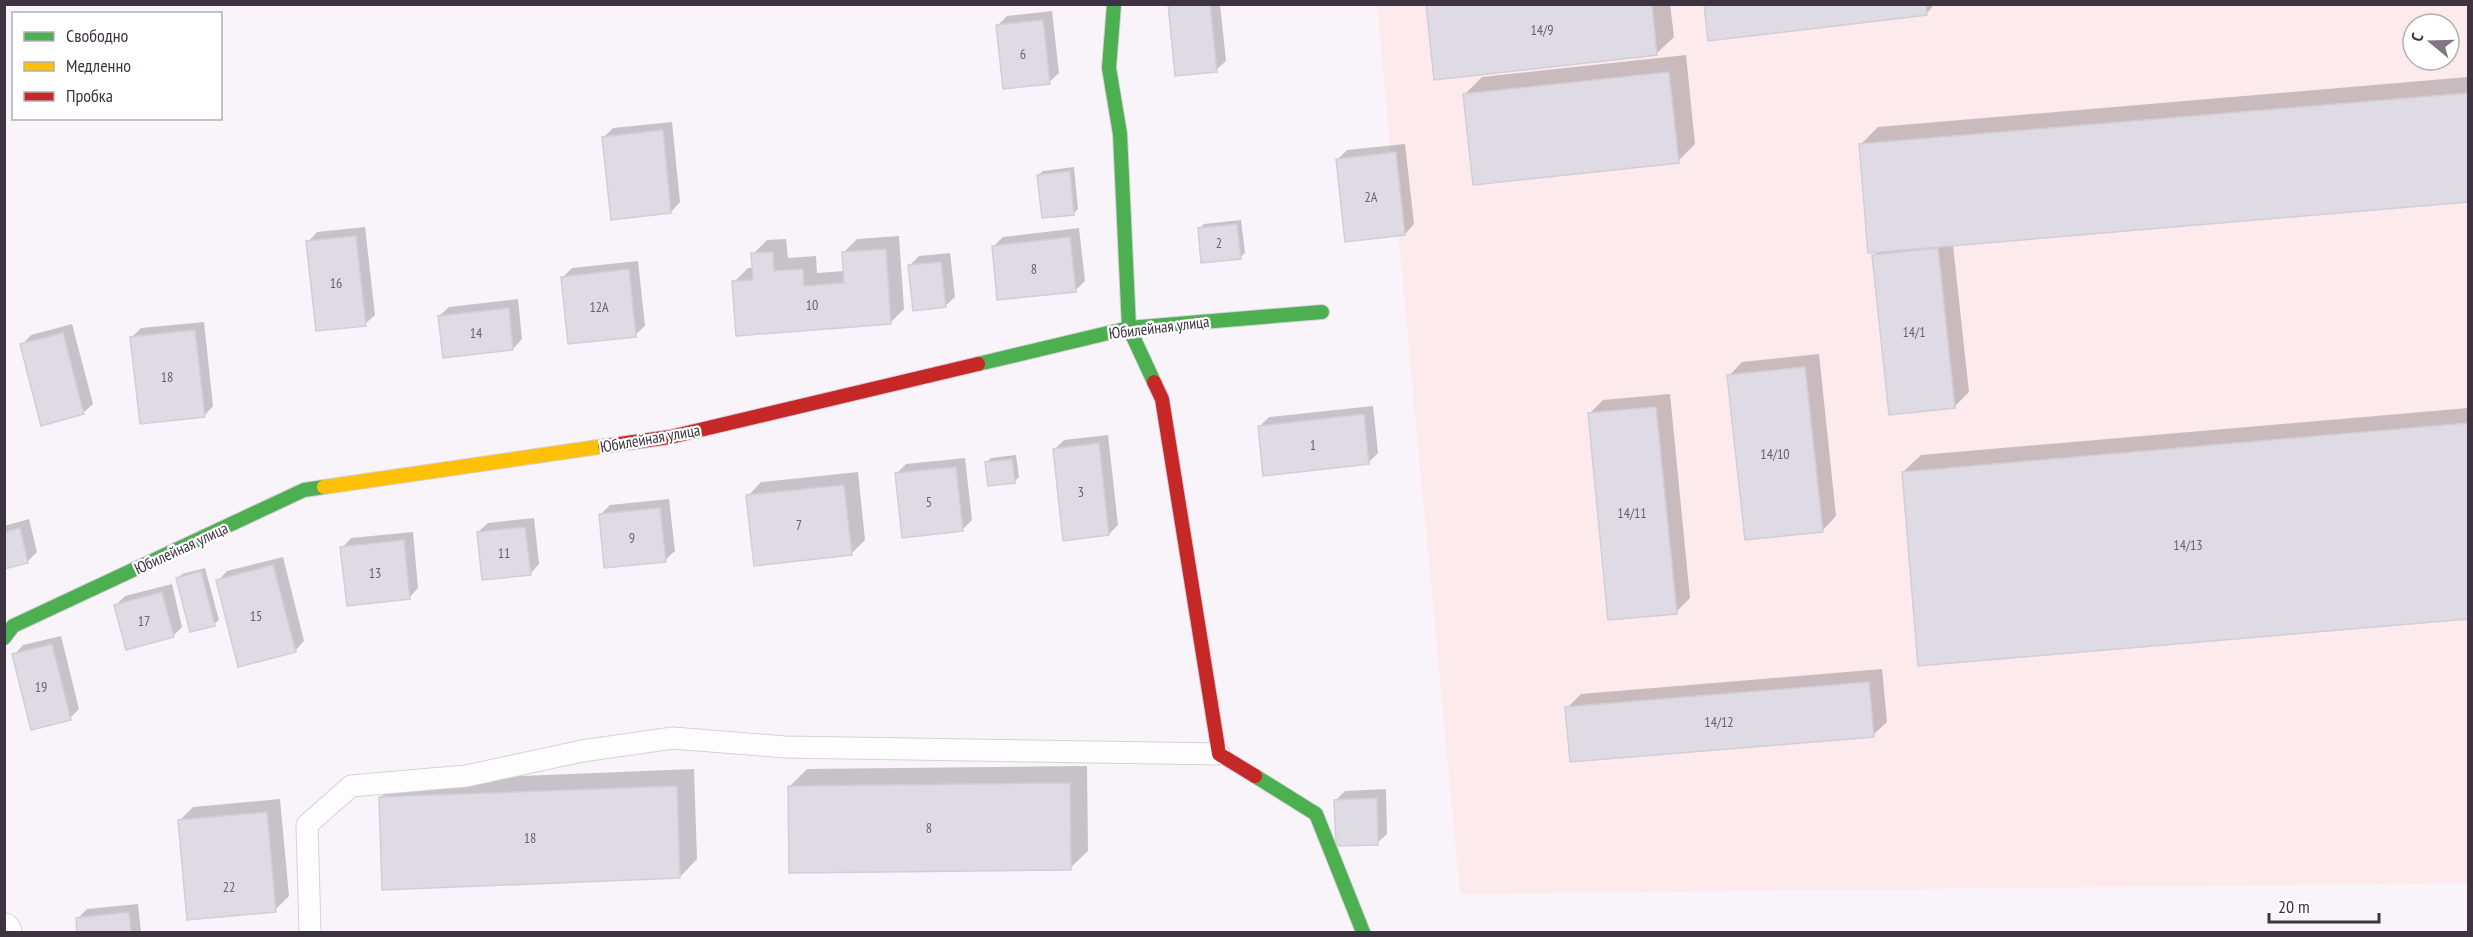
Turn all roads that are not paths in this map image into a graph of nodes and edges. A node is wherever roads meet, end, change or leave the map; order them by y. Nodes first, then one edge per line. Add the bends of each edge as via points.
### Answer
1 (1114, 4) edge
2 (1322, 312) dead end
3 (1130, 328) junction
4 (4, 638) edge
5 (1219, 754) junction
6 (310, 933) edge
7 (1363, 933) edge

1 - 3 street via 1109,68 1120,134
2 - 3 street, Юбилейная улица
3 - 4 street, Юбилейная улица via 670,436 304,490 14,626
3 - 5 street via 1162,399
5 - 6 lane via 785,747 673,738 582,751 466,776 351,786 307,825
5 - 7 street via 1316,814

